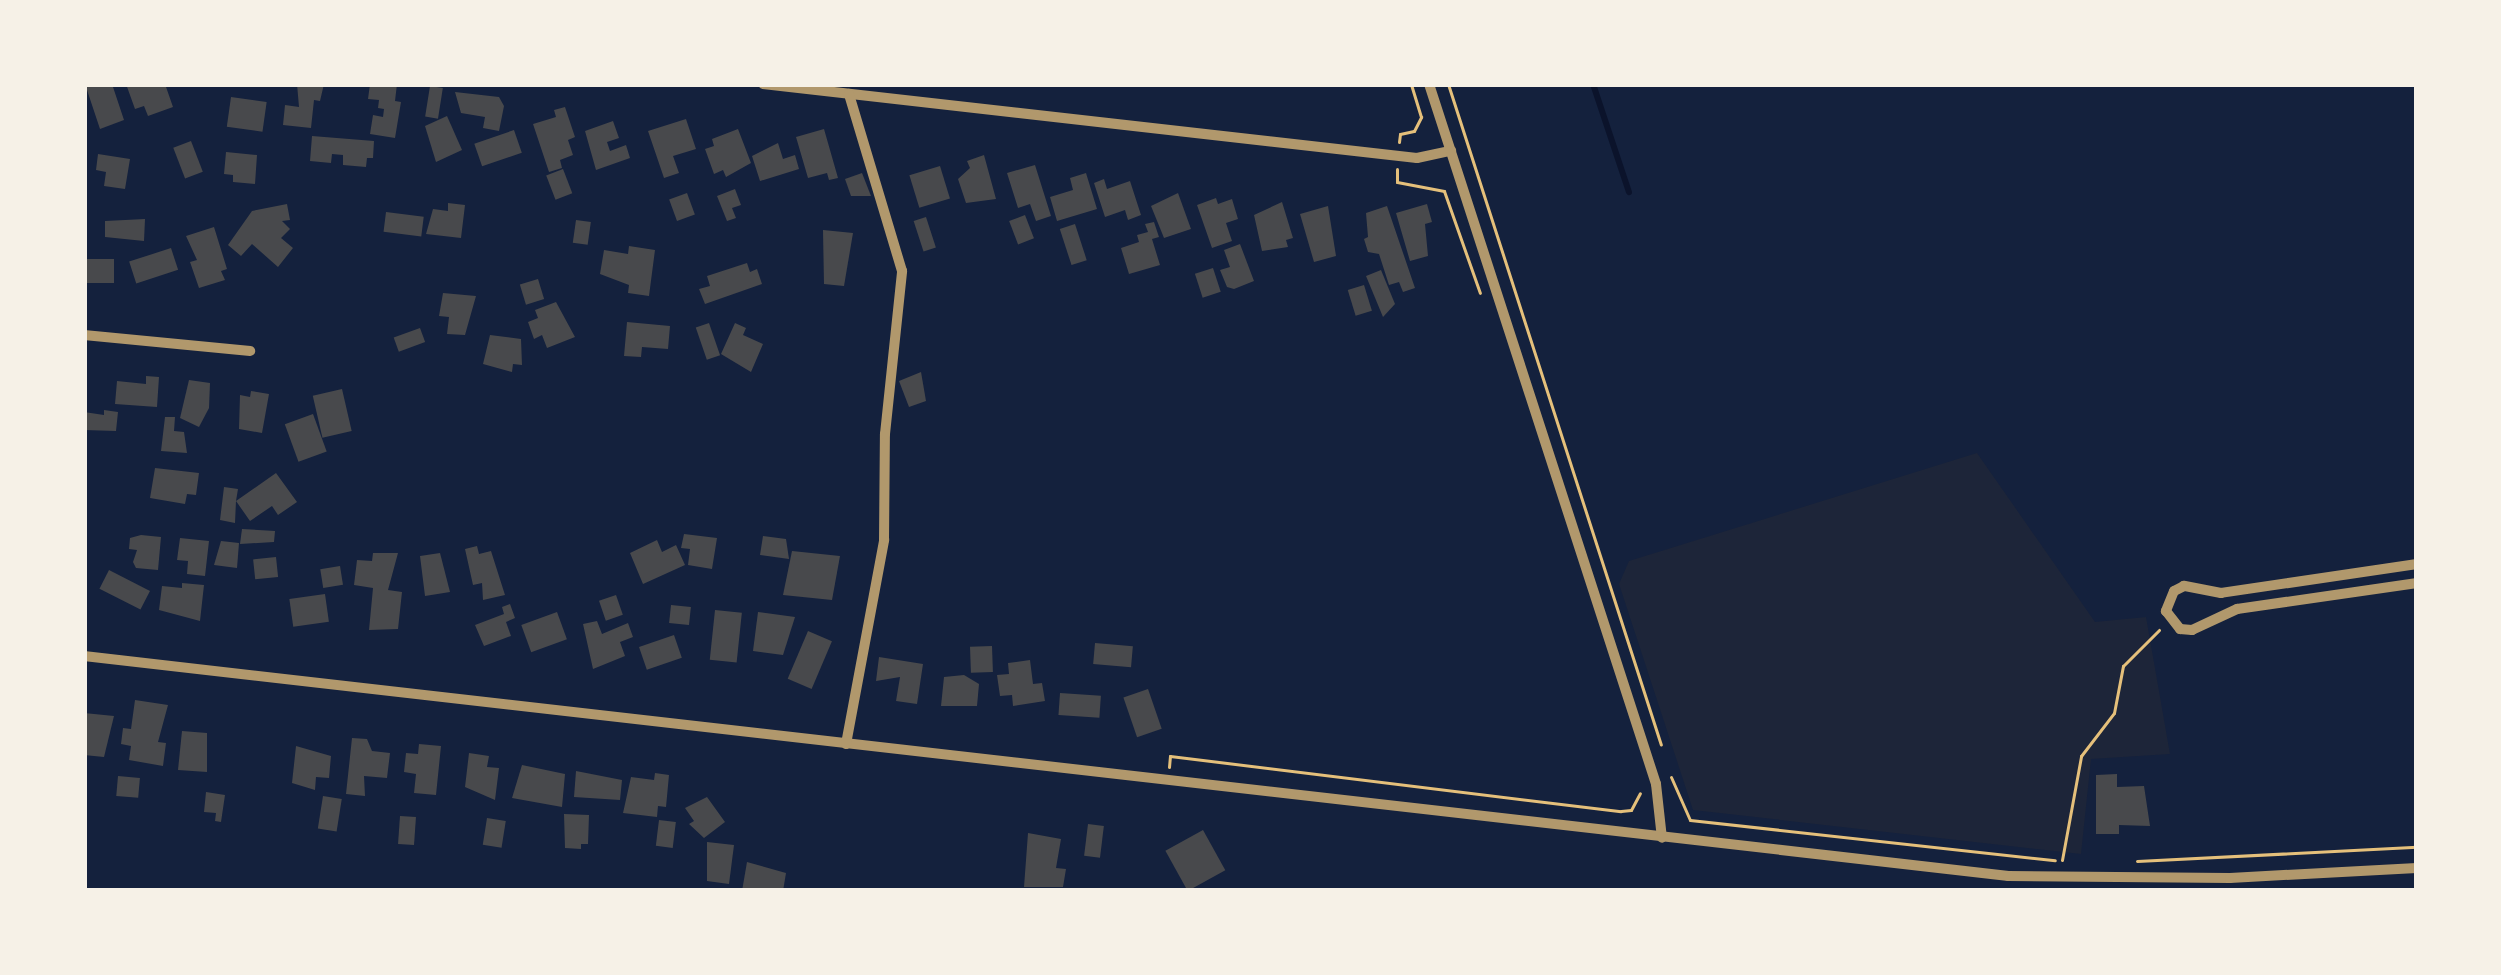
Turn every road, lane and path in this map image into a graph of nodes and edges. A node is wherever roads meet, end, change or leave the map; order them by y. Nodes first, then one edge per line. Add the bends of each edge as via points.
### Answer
1 (763, 84) edge
2 (1411, 84) edge
3 (1429, 84) edge
4 (1448, 84) edge
5 (849, 94) junction
6 (1400, 138) dead end
7 (1451, 151) junction
8 (1397, 173) dead end
9 (1479, 291) dead end
10 (84, 335) edge
11 (250, 351) dead end
12 (2417, 564) edge
13 (2417, 583) edge
14 (2170, 622) junction
15 (84, 656) edge
16 (846, 744) junction
17 (1168, 781) junction
18 (1642, 788) dead end
19 (1662, 838) junction
20 (2417, 847) edge
21 (2062, 861) junction
22 (2124, 861) dead end
23 (2074, 862) dead end
24 (2417, 868) edge

1 - 5 street
2 - 6 path via 1421,117
3 - 7 street
4 - 21 path via 1686,818
5 - 7 street via 1398,156
5 - 16 street via 902,271 885,434 884,540
7 - 19 street via 1656,784
8 - 9 path via 1396,182 1444,191
10 - 11 street
12 - 14 street via 2221,593 2184,586 2167,600
13 - 14 street via 2237,609 2192,629
14 - 21 path via 2123,666 2114,713 2081,756
15 - 16 street
16 - 17 street
17 - 18 path via 1170,757 1621,811 1634,807
17 - 19 street
19 - 24 street via 2027,877
20 - 22 path
21 - 23 path

